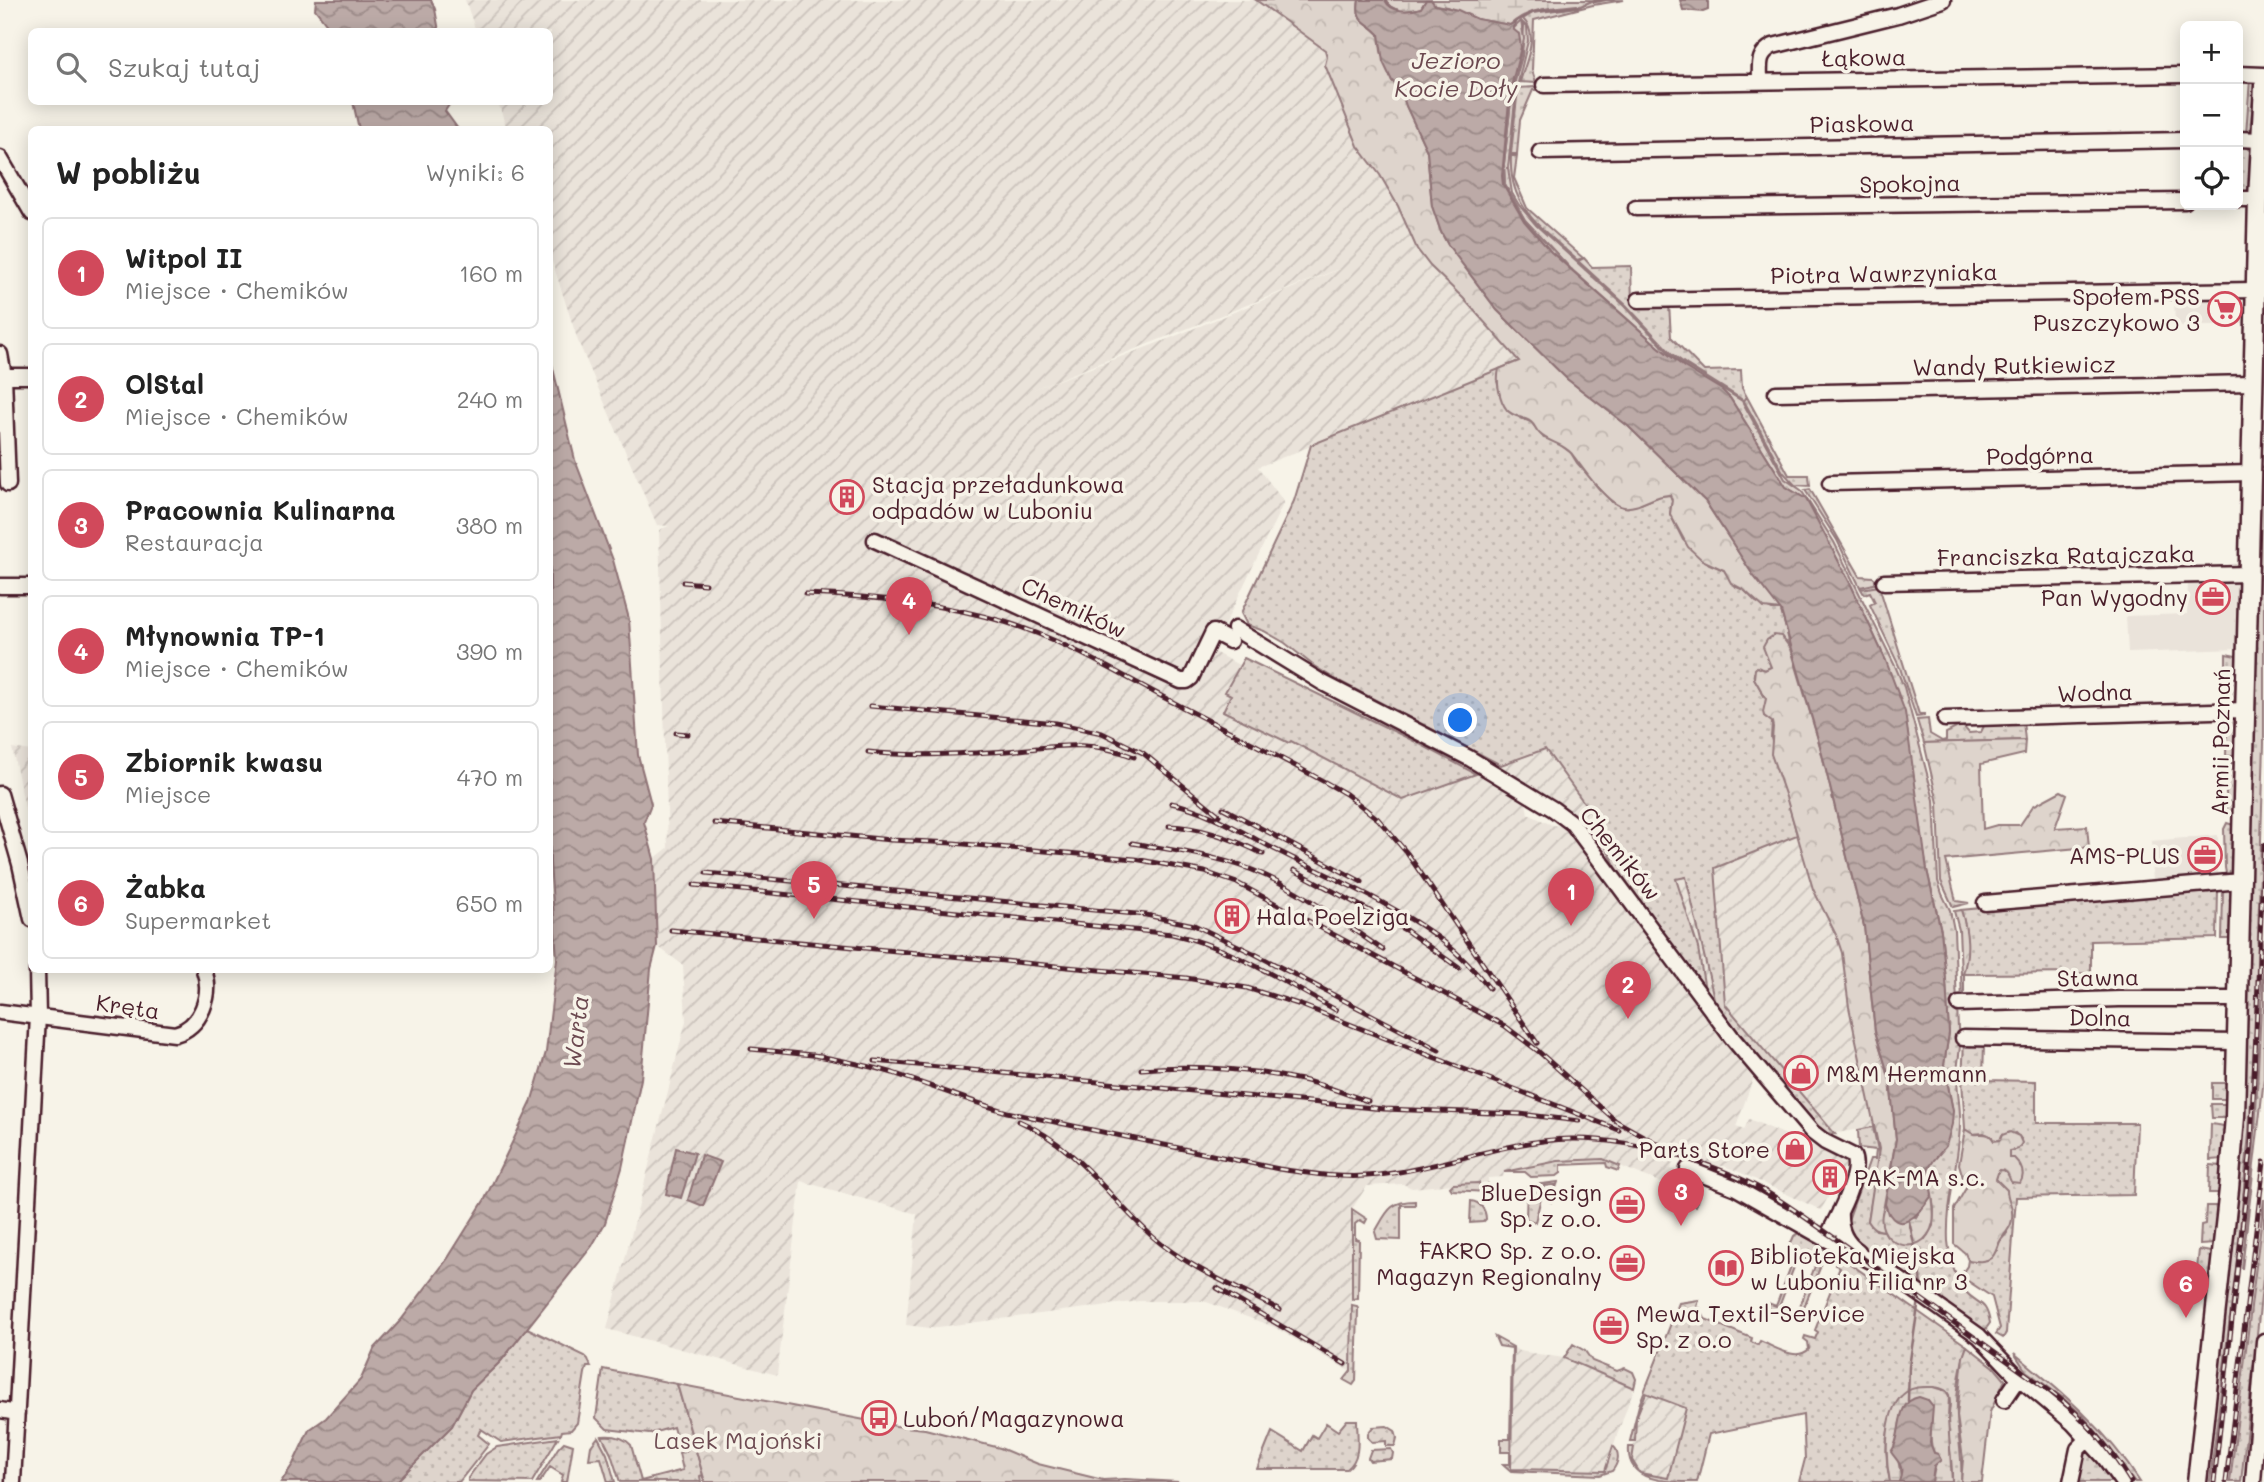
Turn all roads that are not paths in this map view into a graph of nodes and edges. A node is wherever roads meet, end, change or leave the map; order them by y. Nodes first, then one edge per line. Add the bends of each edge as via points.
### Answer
1 (1943, 0) edge
2 (2243, 74) edge
3 (2180, 75) edge
4 (2264, 75) edge
5 (1760, 81) junction
6 (1544, 85) dead end
7 (2264, 85) edge
8 (2243, 139) edge
9 (2180, 140) edge
10 (2260, 140) junction
11 (1540, 152) dead end
12 (0, 158) edge
13 (2243, 200) edge
14 (2258, 200) junction
15 (2180, 201) edge
16 (28, 207) edge
17 (1636, 208) dead end
18 (2255, 290) junction
19 (1639, 300) dead end
20 (0, 354) edge
21 (4, 376) junction
22 (28, 376) edge
23 (2253, 383) junction
24 (1776, 393) dead end
25 (2255, 466) edge
26 (1830, 483) dead end
27 (8, 484) dead end
28 (876, 540) dead end
29 (2249, 573) junction
30 (1884, 582) dead end
31 (0, 586) edge
32 (28, 586) edge
33 (2245, 710) junction
34 (1945, 719) dead end
35 (0, 794) edge
36 (2241, 881) junction
37 (28, 901) edge
38 (1985, 904) dead end
39 (37, 973) edge
40 (205, 973) edge
41 (2238, 999) junction
42 (1959, 1003) dead end
43 (0, 1012) edge
44 (38, 1016) junction
45 (1963, 1038) dead end
46 (2237, 1042) junction
47 (1688, 1170) dead end
48 (1840, 1211) junction
49 (1832, 1242) junction
50 (1885, 1272) junction
51 (2264, 1341) edge
52 (2017, 1376) junction
53 (2004, 1400) dead end
54 (0, 1410) edge
55 (17, 1413) junction
56 (2088, 1439) junction
57 (2259, 1457) edge
58 (13, 1482) edge
59 (2071, 1482) edge
60 (2122, 1482) edge
61 (2197, 1482) edge
62 (2253, 1482) edge

1 - 5 street via 1773,46 1760,57
2 - 4 street
3 - 5 street, Łąkowa
5 - 6 street, Łąkowa
7 - 10 main road, Armii Poznań
8 - 10 street
9 - 11 street, Piaskowa
10 - 14 main road, Armii Poznań
12 - 16 street
13 - 14 street
14 - 18 main road, Armii Poznań
15 - 17 street, Spokojna
18 - 19 street, Piotra Wawrzyniaka
18 - 23 main road, Armii Poznań
20 - 21 street
21 - 22 street
21 - 27 street
23 - 24 street, Wandy Rutkiewicz
23 - 25 main road, Armii Poznań
25 - 26 street, Podgórna
25 - 29 main road, Armii Poznań
28 - 48 street, Chemików via 1181,681 1191,678 1213,632 1232,635 1469,758 1553,809 1573,824 1749,1058 1812,1132 1853,1156 1855,1169
29 - 30 street, Franciszka Ratajczaka
29 - 33 main road, Armii Poznań
31 - 32 street
33 - 34 street, Wodna
33 - 36 main road, Armii Poznań
35 - 37 street
36 - 38 street
36 - 41 main road, Armii Poznań
39 - 44 street
40 - 44 street, Kręta via 200,1016 188,1029 175,1034
41 - 42 street, Stawna
41 - 46 main road, Armii Poznań
43 - 44 street, Kręta
44 - 55 street
45 - 46 street, Dolna
46 - 61 main road, Armii Poznań via 2232,1154
47 - 49 street via 1736,1188
48 - 49 street, Chemików
48 - 50 street via 1840,1226 1848,1243
49 - 50 street
50 - 52 street
51 - 57 street
52 - 53 street
52 - 56 street
54 - 55 street
55 - 58 street
56 - 59 street via 2078,1450
56 - 60 street
57 - 62 street

